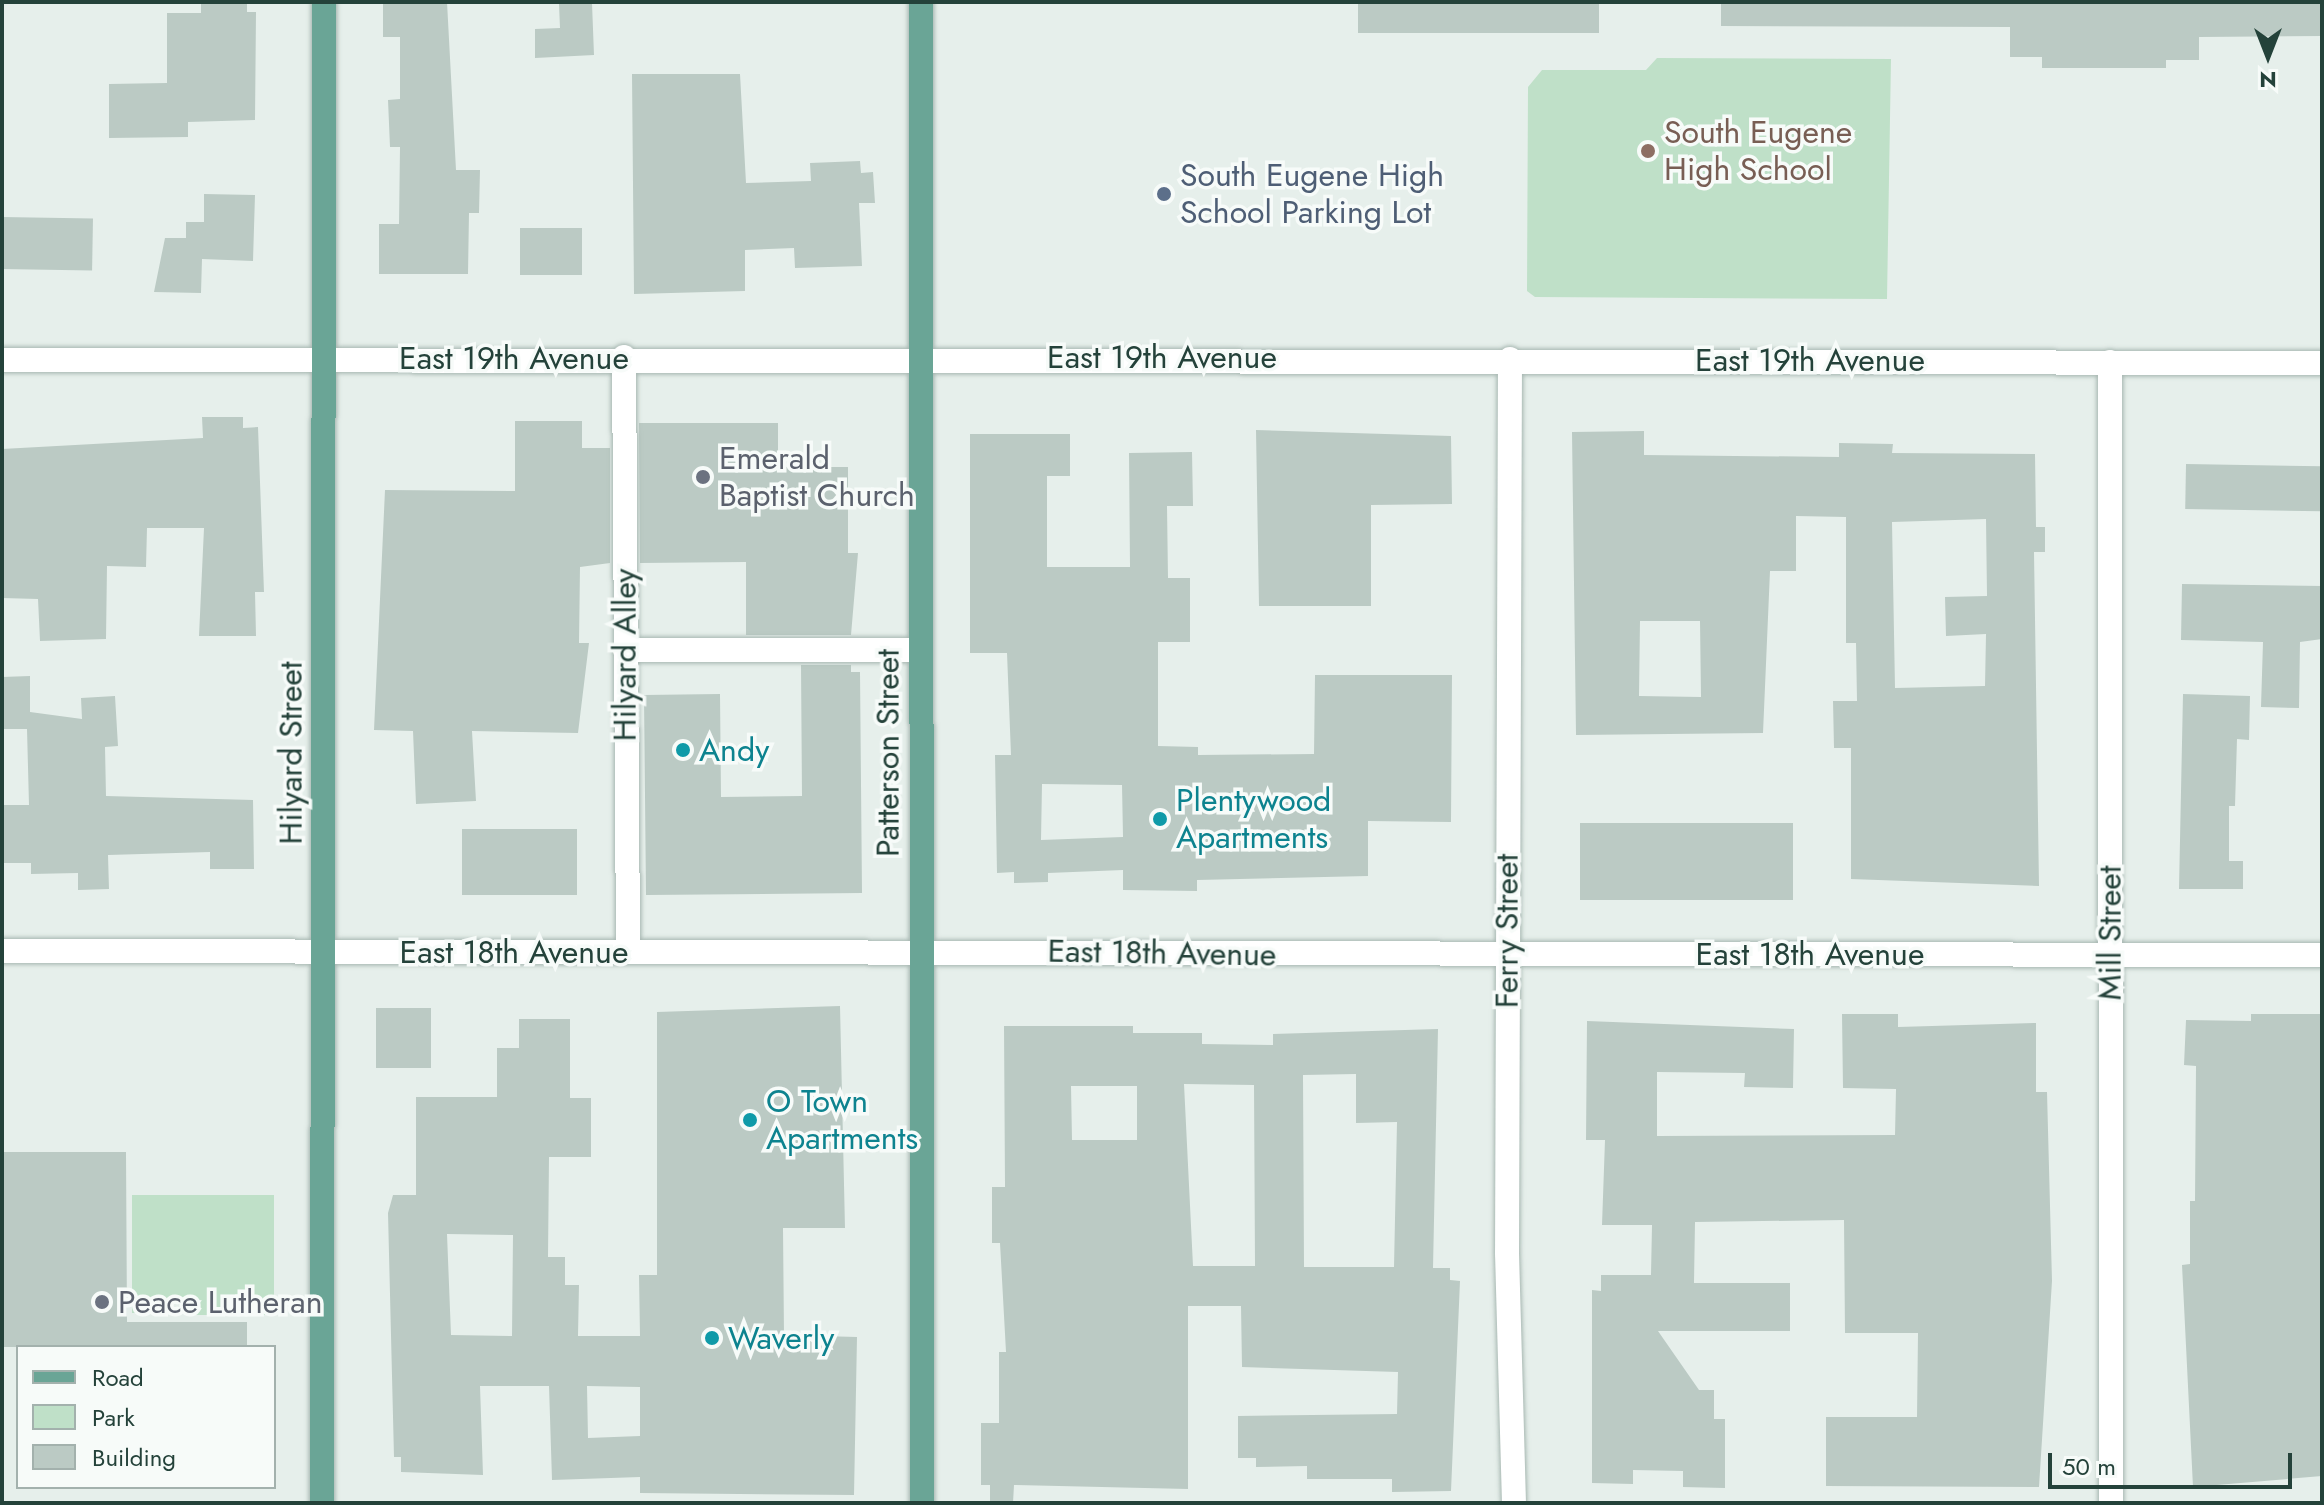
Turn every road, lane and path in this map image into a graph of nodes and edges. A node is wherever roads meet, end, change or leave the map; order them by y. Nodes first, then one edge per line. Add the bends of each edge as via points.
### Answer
1 (324, 2) edge
2 (921, 2) edge
3 (624, 357) junction
4 (920, 357) junction
5 (1510, 359) junction
6 (2, 360) edge
7 (323, 360) junction
8 (2110, 362) junction
9 (2322, 363) edge
10 (625, 650) junction
11 (920, 650) junction
12 (2, 951) edge
13 (921, 951) junction
14 (323, 952) junction
15 (628, 952) junction
16 (2110, 955) junction
17 (2322, 955) edge
18 (1507, 956) junction
19 (322, 1503) edge
20 (922, 1503) edge
21 (1514, 1503) edge
22 (2111, 1503) edge

1 - 7 main road, Hilyard Street
2 - 4 main road, Patterson Street
3 - 4 street, East 19th Avenue
3 - 7 street, East 19th Avenue
3 - 10 street, Hilyard Alley
4 - 5 street, East 19th Avenue
4 - 11 main road, Patterson Street
5 - 8 street, East 19th Avenue
5 - 18 street, Ferry Street
6 - 7 street, East 19th Avenue
7 - 14 main road, Hilyard Street
8 - 9 street, East 19th Avenue
8 - 16 street, Mill Street
10 - 11 street
10 - 15 street, Hilyard Alley
11 - 13 main road, Patterson Street
12 - 14 street, East 18th Avenue
13 - 15 street, East 18th Avenue
13 - 18 street, East 18th Avenue
13 - 20 main road, Patterson Street
14 - 15 street, East 18th Avenue
14 - 19 main road, Hilyard Street
16 - 17 street, East 18th Avenue
16 - 18 street, East 18th Avenue
16 - 22 street, Mill Street
18 - 21 street, Ferry Street

